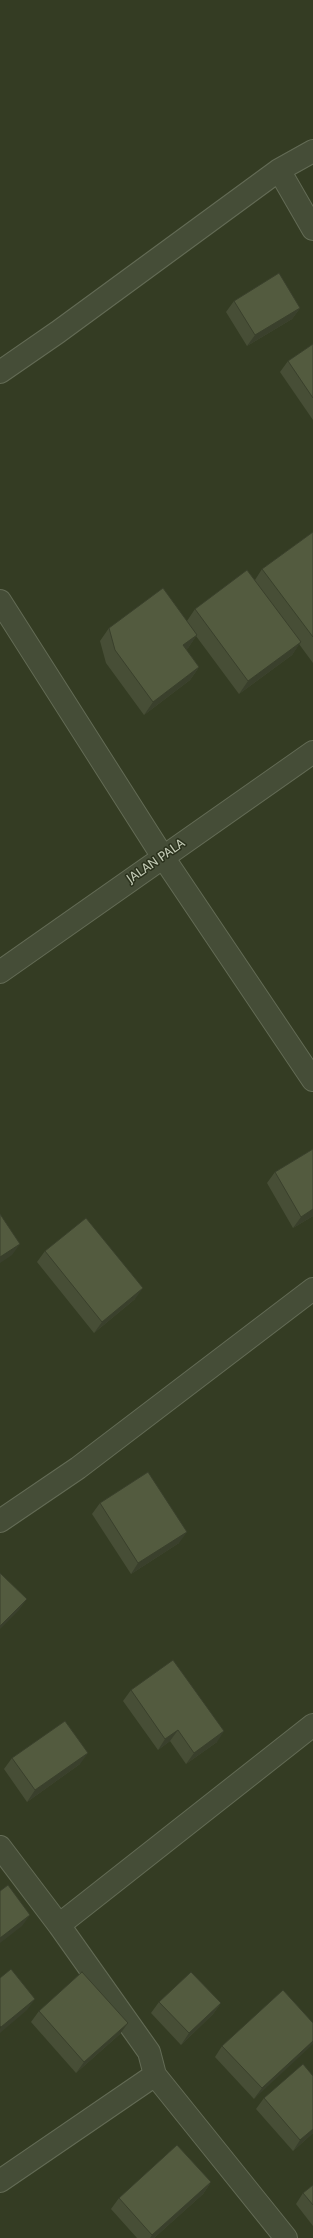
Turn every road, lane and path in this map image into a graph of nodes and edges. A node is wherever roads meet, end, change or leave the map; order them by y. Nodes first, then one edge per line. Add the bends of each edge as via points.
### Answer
1 (313, 150) edge
2 (279, 170) junction
3 (313, 229) edge
4 (0, 372) edge
5 (0, 601) edge
6 (313, 752) edge
7 (163, 856) junction
8 (0, 972) edge
9 (313, 1080) edge
10 (313, 1289) edge
11 (0, 1521) edge
12 (313, 1725) edge
13 (0, 1847) edge
14 (59, 1925) junction
15 (155, 2075) junction
16 (0, 2181) edge
17 (286, 2238) edge

1 - 2 street
2 - 3 street
2 - 4 street
5 - 7 street
6 - 7 street, JALAN PALA
7 - 8 street, JALAN PALA
7 - 9 street
10 - 11 street via 78,1468
12 - 14 street
13 - 14 street
14 - 15 street via 149,2052
15 - 16 street
15 - 17 street

